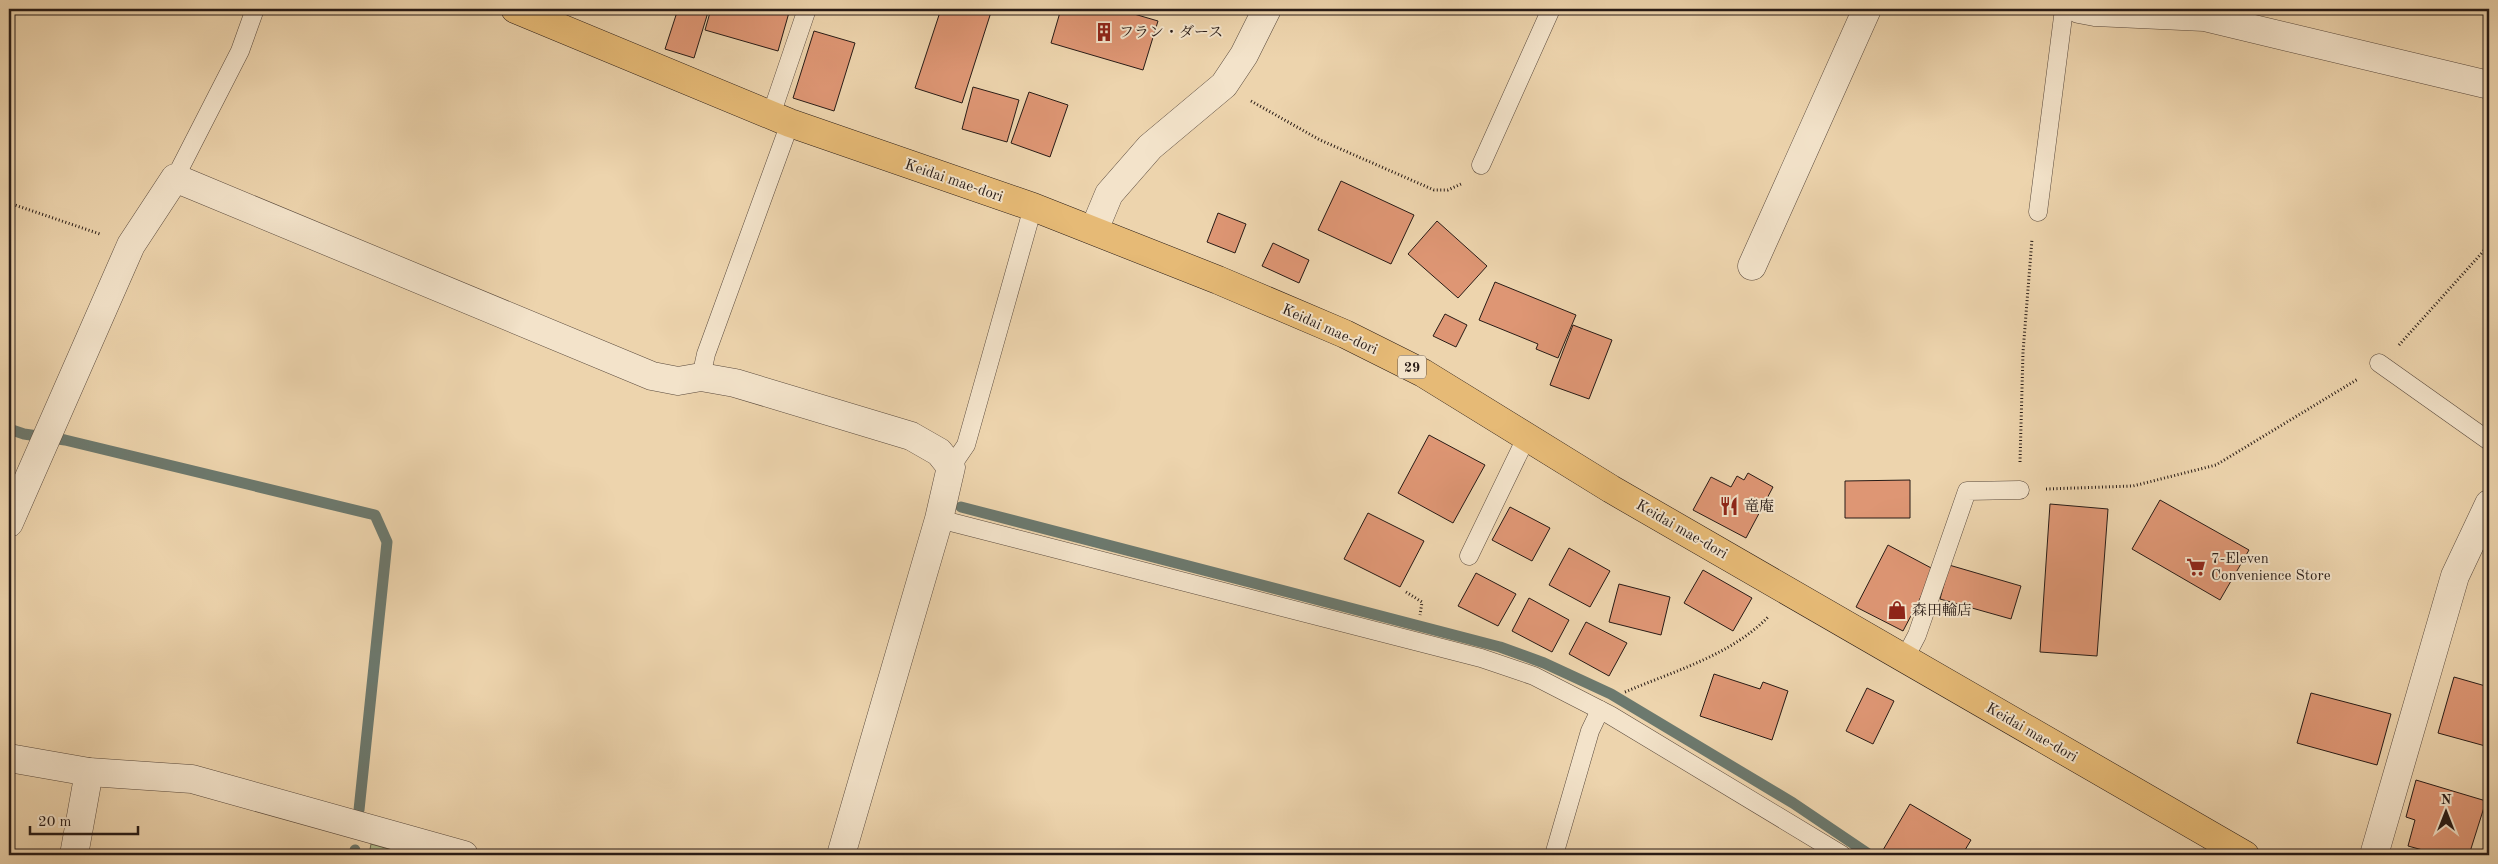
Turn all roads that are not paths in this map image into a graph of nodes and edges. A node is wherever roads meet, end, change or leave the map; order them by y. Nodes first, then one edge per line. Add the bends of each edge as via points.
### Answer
1 (254, 9) edge
2 (515, 9) edge
3 (807, 9) edge
4 (1267, 9) edge
5 (1551, 9) edge
6 (1867, 9) edge
7 (2064, 9) edge
8 (2079, 9) edge
9 (2489, 85) edge
10 (781, 119) junction
11 (1481, 165) road end
12 (175, 178) junction
13 (1033, 207) junction
14 (2038, 212) road end
15 (1094, 230) junction
16 (1752, 266) dead end
17 (2379, 362) road end
18 (701, 378) junction
19 (1527, 436) junction
20 (2489, 440) edge
21 (951, 467) junction
22 (2020, 490) road end
23 (2489, 504) edge
24 (940, 519) junction
25 (9, 523) edge
26 (1469, 556) dead end
27 (1904, 658) junction
28 (1600, 710) junction
29 (9, 758) edge
30 (89, 772) junction
31 (74, 855) edge
32 (464, 855) edge
33 (842, 855) edge
34 (1554, 855) edge
35 (1842, 855) edge
36 (2246, 855) edge
37 (2374, 855) edge

1 - 12 lane via 240,51
2 - 10 main road, Keidai mae-dori / 29
3 - 10 lane
4 - 15 street via 1244,56 1224,85 1150,147 1110,194
5 - 11 lane
6 - 16 street
7 - 14 lane
8 - 9 street via 2204,16
10 - 13 main road, Keidai mae-dori / 29
10 - 18 lane
12 - 18 street via 652,376 678,381
12 - 25 street via 131,245
13 - 15 main road, Keidai mae-dori / 29
13 - 21 lane via 966,445
15 - 19 main road, Keidai mae-dori / 29 via 1345,334 1423,373
17 - 20 lane
18 - 21 street via 735,383 911,436 938,452
19 - 26 lane
19 - 27 main road, Keidai mae-dori / 29 via 1611,489
21 - 24 street
22 - 27 lane via 1967,491 1917,636
23 - 37 street via 2455,576
24 - 28 lane via 1481,658 1534,676
24 - 33 street
27 - 36 main road, Keidai mae-dori / 29
28 - 34 lane via 1590,731
28 - 35 lane
29 - 30 street
30 - 31 street
30 - 32 street via 192,778

